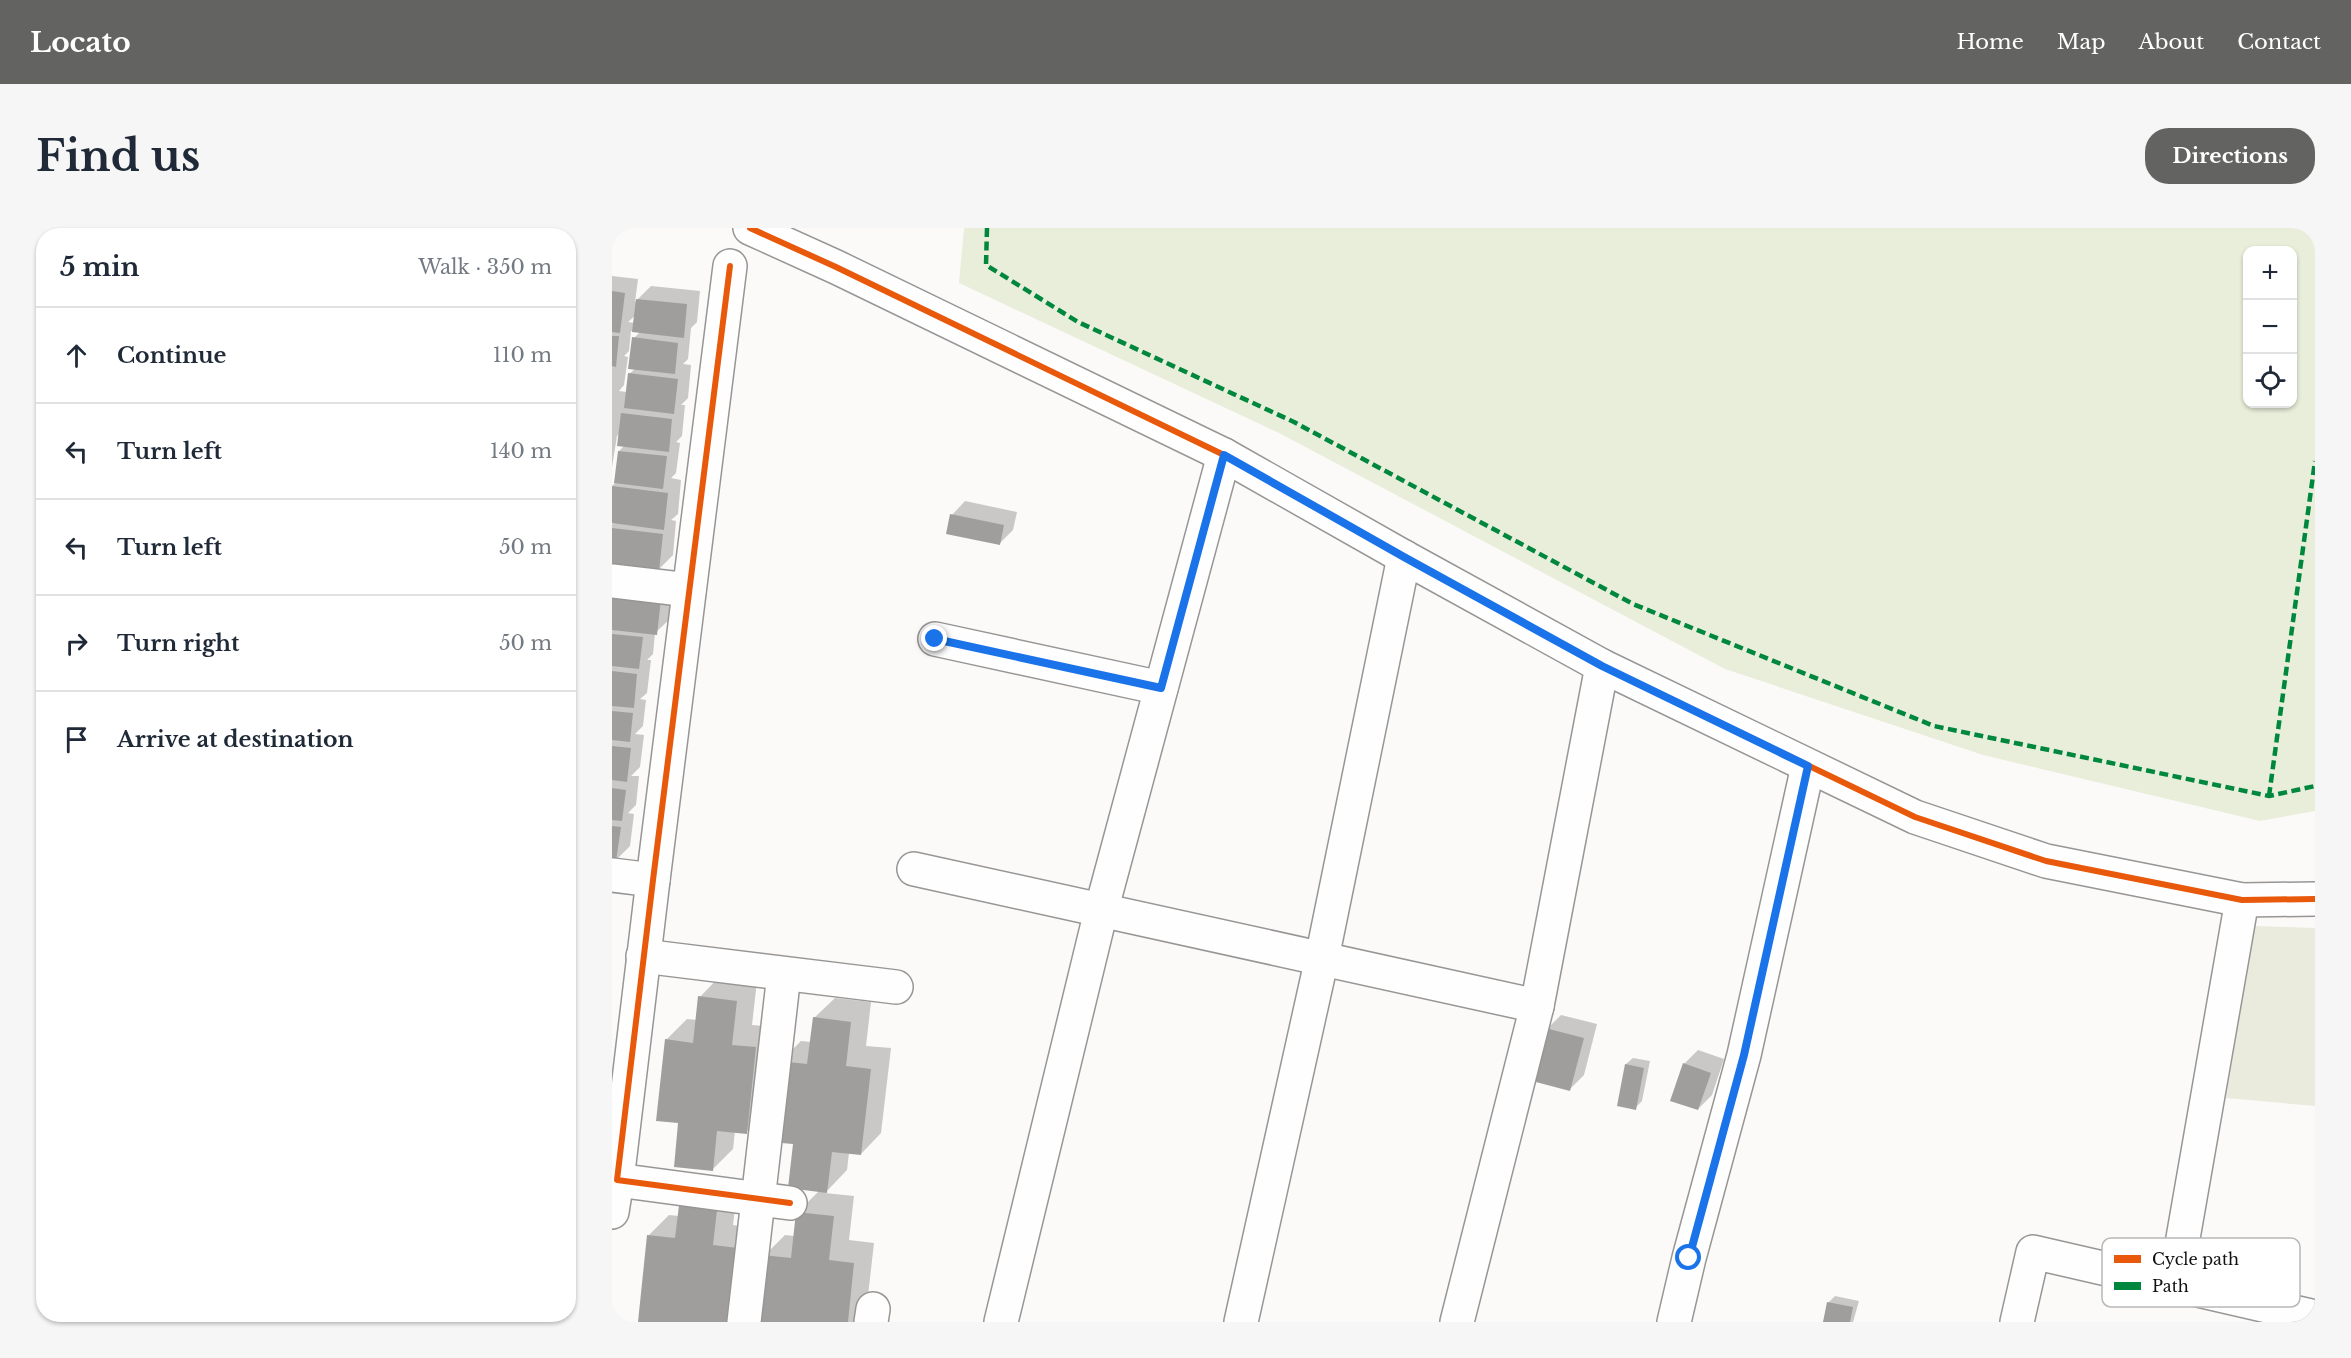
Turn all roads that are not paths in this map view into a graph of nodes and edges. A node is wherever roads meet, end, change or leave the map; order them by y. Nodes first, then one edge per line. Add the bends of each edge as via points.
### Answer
1 (750, 228) edge
2 (730, 266) dead end
3 (1224, 455) junction
4 (1404, 557) junction
5 (612, 581) edge
6 (689, 590) junction
7 (935, 639) dead end
8 (1602, 666) junction
9 (1161, 688) junction
10 (1808, 766) junction
11 (914, 869) dead end
12 (612, 875) edge
13 (653, 880) junction
14 (2315, 898) edge
15 (2242, 900) junction
16 (1101, 911) junction
17 (643, 956) junction
18 (1322, 958) junction
19 (784, 974) junction
20 (896, 987) dead end
21 (1537, 1006) junction
22 (615, 1180) edge
23 (775, 1201) junction
24 (612, 1212) edge
25 (2183, 1238) edge
26 (2102, 1268) edge
27 (2273, 1307) edge
28 (2315, 1317) edge
29 (744, 1322) edge
30 (1001, 1322) edge
31 (1241, 1322) edge
32 (1457, 1322) edge
33 (1674, 1322) edge
34 (2017, 1322) edge

1 - 3 street
2 - 6 street
3 - 4 street
3 - 9 street
4 - 8 street
4 - 18 street
5 - 6 street
6 - 13 street
7 - 9 street
8 - 10 street
8 - 21 street
9 - 16 street
10 - 15 street via 1915,817 2046,861
10 - 33 street via 1744,1055
11 - 16 street
12 - 13 street
13 - 17 street
14 - 15 street
15 - 25 street
16 - 18 street
16 - 30 street
17 - 19 street
17 - 22 street
18 - 21 street
18 - 31 street
19 - 20 street
19 - 23 street
21 - 32 street
22 - 23 street
22 - 24 street
23 - 29 street
26 - 34 street via 2033,1252
27 - 28 street

